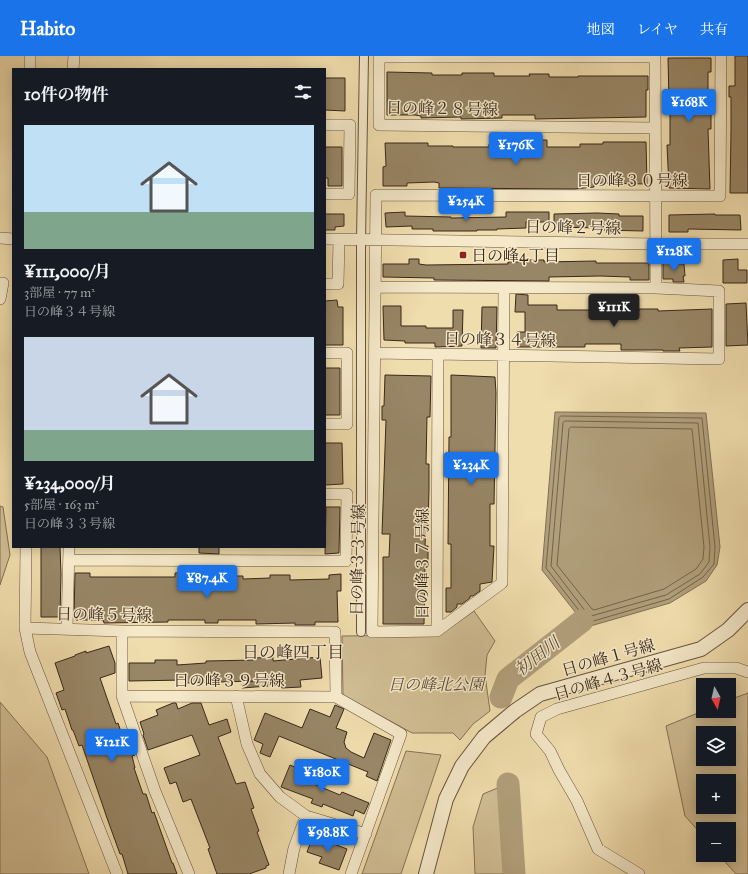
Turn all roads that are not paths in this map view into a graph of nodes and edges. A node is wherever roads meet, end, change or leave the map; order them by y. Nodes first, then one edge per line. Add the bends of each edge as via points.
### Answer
1 (30, 56) edge
2 (74, 56) edge
3 (364, 56) edge
4 (721, 56) edge
5 (655, 57) edge
6 (30, 68) edge
7 (73, 68) edge
8 (326, 125) edge
9 (655, 128) junction
10 (326, 194) edge
11 (656, 196) junction
12 (0, 238) edge
13 (12, 239) edge
14 (326, 240) edge
15 (339, 240) junction
16 (361, 240) junction
17 (376, 240) junction
18 (656, 244) junction
19 (748, 244) edge
20 (0, 283) edge
21 (326, 284) edge
22 (375, 287) junction
23 (504, 287) junction
24 (656, 288) junction
25 (0, 300) edge
26 (326, 353) edge
27 (375, 353) junction
28 (438, 354) junction
29 (503, 355) junction
30 (326, 424) edge
31 (326, 494) edge
32 (26, 548) edge
33 (69, 548) edge
34 (69, 560) junction
35 (748, 610) edge
36 (25, 628) junction
37 (67, 629) junction
38 (122, 631) junction
39 (437, 631) junction
40 (361, 632) dead end
41 (748, 672) edge
42 (122, 696) junction
43 (236, 696) junction
44 (336, 698) junction
45 (306, 816) junction
46 (366, 834) junction
47 (117, 874) edge
48 (189, 874) edge
49 (289, 874) edge
50 (351, 874) edge
51 (426, 874) edge
52 (639, 874) edge

1 - 6 street
2 - 7 street
3 - 16 street
4 - 11 street, 日の峰３０号線 via 720,196
5 - 9 street
5 - 9 street, 日の峰２８号線 via 379,57 379,125
8 - 10 street via 350,125 349,194
9 - 11 street
11 - 17 street, 日の峰３０号線 via 376,195
11 - 18 street
12 - 13 street
14 - 15 street, 日の峰２号線
15 - 16 street, 日の峰２号線
15 - 21 street via 338,284
16 - 17 street, 日の峰２号線
16 - 40 street
17 - 18 street, 日の峰２号線
17 - 22 street, 日の峰３３号線
18 - 19 street, 日の峰２号線
18 - 24 street
20 - 25 street via 3,283
22 - 23 street, 日の峰３４号線
22 - 27 street, 日の峰３３号線
23 - 24 street, 日の峰３４号線
23 - 29 street
24 - 29 street, 日の峰３４号線 via 718,291 719,359
26 - 30 street via 347,353 347,424
27 - 28 street, 日の峰３４号線
27 - 39 street, 日の峰３３号線 via 372,632
28 - 29 street, 日の峰３４号線
28 - 39 street, 日の峰３７号線
29 - 39 street via 502,583
31 - 34 street via 347,494 346,561
32 - 36 street
33 - 34 street
34 - 37 street
35 - 51 street, 日の峰１号線 via 728,630 701,649 540,694 515,711 484,737 462,766 446,800
36 - 37 street, 日の峰５号線
36 - 47 street via 30,652
37 - 38 street, 日の峰５号線
38 - 42 street
38 - 44 street, 日の峰５号線 via 335,632
41 - 52 street, 日の峰４３号線 via 736,668 704,668 556,709 542,717 536,734 550,751 577,801 598,849
42 - 43 street, 日の峰３９号線
42 - 48 street via 155,791
43 - 44 street, 日の峰３９号線
43 - 45 street via 247,744 260,774 280,797
44 - 46 street via 401,734
45 - 46 street
45 - 49 street via 294,848
46 - 50 street

